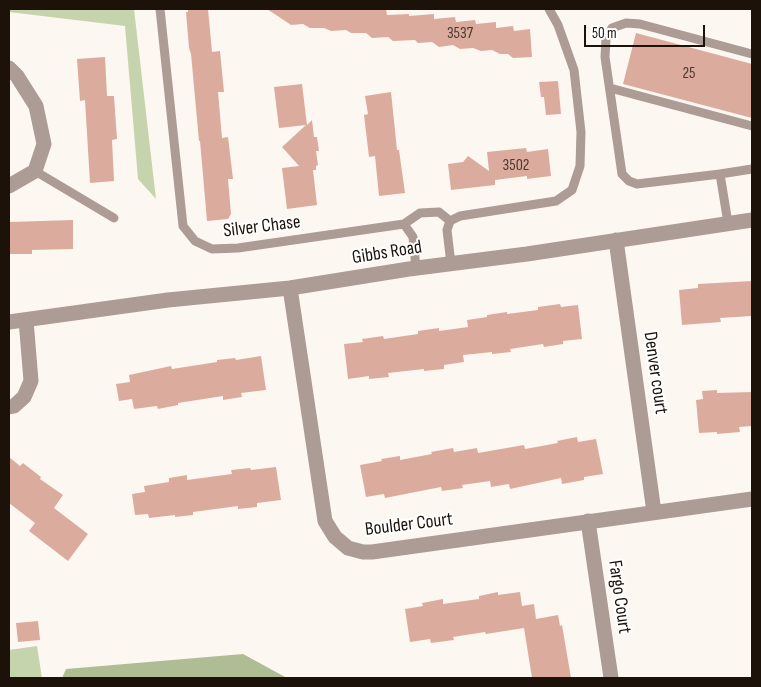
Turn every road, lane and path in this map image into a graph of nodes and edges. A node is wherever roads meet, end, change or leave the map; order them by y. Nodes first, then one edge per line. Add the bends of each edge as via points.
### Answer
1 (160, 9) edge
2 (549, 9) edge
3 (752, 54) edge
4 (9, 68) edge
5 (610, 88) junction
6 (752, 126) edge
7 (752, 169) edge
8 (35, 171) junction
9 (720, 174) junction
10 (9, 186) edge
11 (114, 218) dead end
12 (752, 220) edge
13 (450, 221) junction
14 (404, 224) junction
15 (728, 224) junction
16 (616, 240) junction
17 (451, 264) junction
18 (416, 268) junction
19 (290, 288) junction
20 (26, 320) junction
21 (9, 322) edge
22 (9, 407) edge
23 (752, 499) edge
24 (654, 512) junction
25 (588, 521) junction
26 (611, 678) edge

1 - 14 lane, Silver Chase via 183,226 195,241 212,250 238,248
2 - 13 lane via 574,70 582,132 580,166 572,190 556,201 460,216
3 - 5 lane via 626,23 612,28 606,39
4 - 8 street via 36,106 44,144
5 - 6 lane
5 - 9 lane via 622,174 629,181 637,184
7 - 9 lane
8 - 10 street
8 - 11 lane
9 - 15 lane
12 - 15 street, Gibbs Road
13 - 14 lane, Silver Chase via 439,212 420,213
13 - 17 lane via 447,230
14 - 18 lane via 413,236
15 - 16 street, Gibbs Road
16 - 17 street, Gibbs Road
16 - 24 street, Denver court
17 - 18 street, Gibbs Road
18 - 19 street, Gibbs Road
19 - 20 street, Gibbs Road via 168,300
19 - 25 street, Boulder Court via 325,520 330,531 342,543 355,550 372,552
20 - 21 street, Gibbs Road
20 - 22 street via 31,380 24,396
23 - 24 street, Boulder Court
24 - 25 street, Boulder Court
25 - 26 street, Fargo Court

